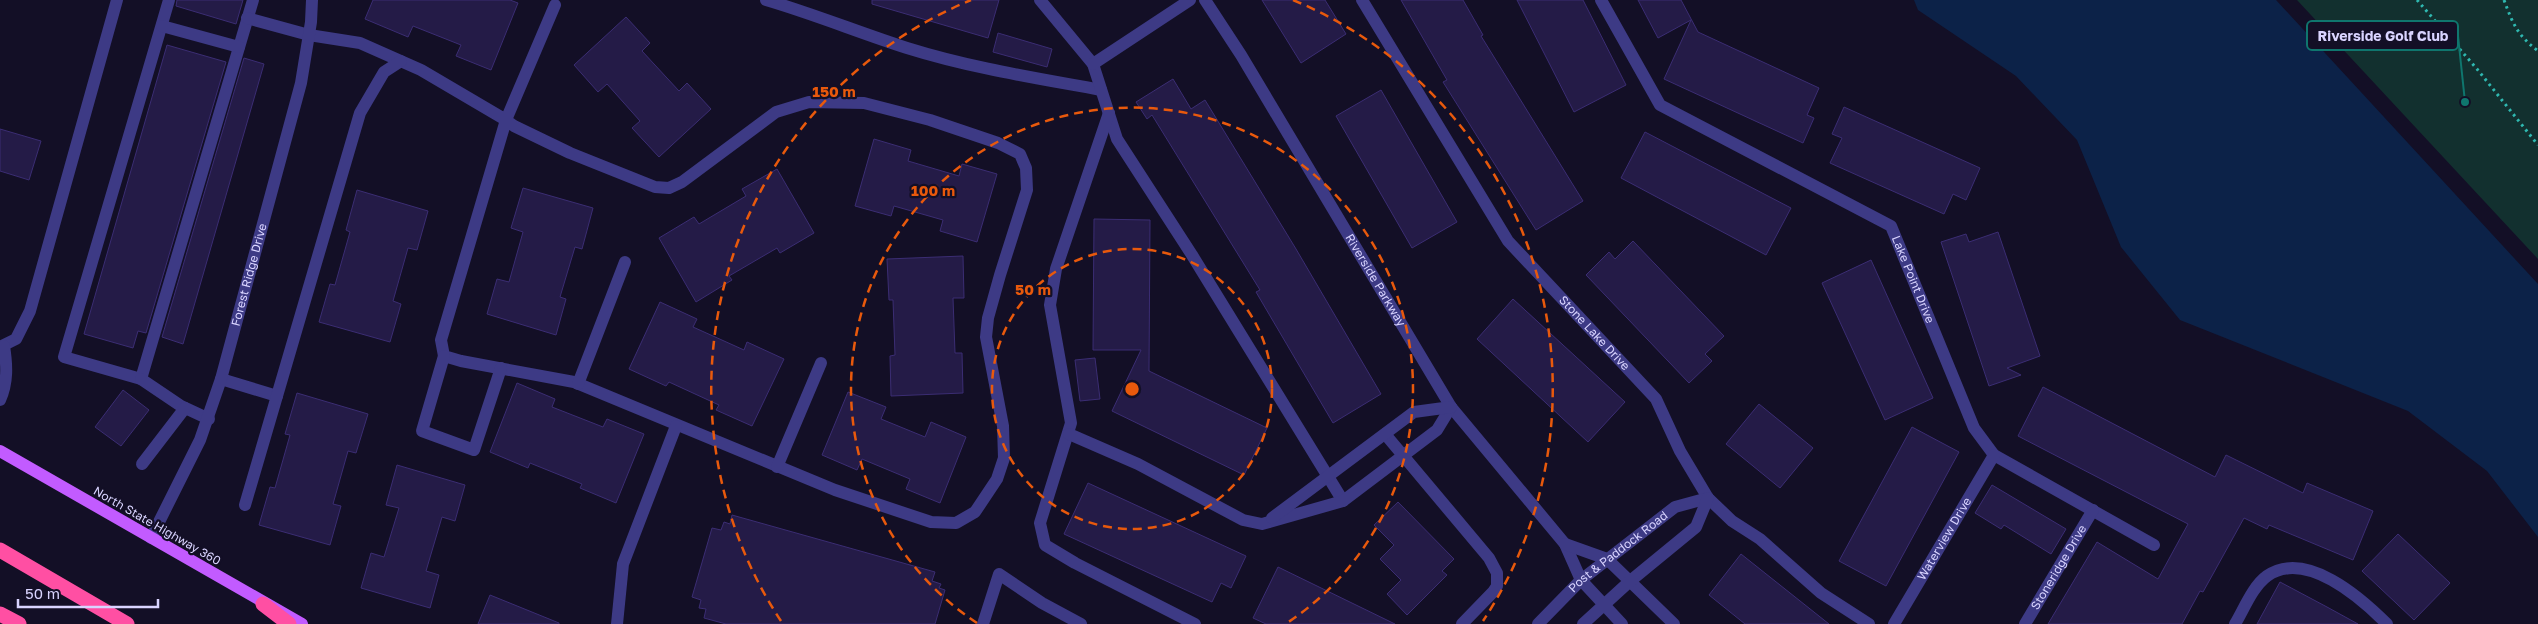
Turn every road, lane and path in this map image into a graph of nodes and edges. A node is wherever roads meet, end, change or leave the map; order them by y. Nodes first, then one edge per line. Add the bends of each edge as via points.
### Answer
1 (117, 0) edge
2 (169, 0) edge
3 (252, 0) edge
4 (312, 0) edge
5 (766, 0) edge
6 (1040, 0) edge
7 (1190, 0) edge
8 (1205, 0) edge
9 (1362, 0) edge
10 (1602, 0) edge
11 (2417, 0) edge
12 (2504, 0) edge
13 (555, 5) dead end
14 (247, 18) junction
15 (162, 26) junction
16 (309, 35) junction
17 (239, 47) junction
18 (2538, 51) edge
19 (400, 61) junction
20 (1093, 64) junction
21 (1101, 90) junction
22 (1109, 113) junction
23 (506, 120) junction
24 (2538, 145) edge
25 (625, 262) dead end
26 (2, 347) edge
27 (444, 356) junction
28 (821, 363) dead end
29 (501, 368) junction
30 (221, 379) junction
31 (141, 380) junction
32 (578, 384) junction
33 (277, 396) junction
34 (0, 400) edge
35 (1451, 407) junction
36 (185, 408) junction
37 (209, 419) junction
38 (676, 426) junction
39 (1069, 434) junction
40 (1385, 434) junction
41 (0, 451) edge
42 (1402, 455) junction
43 (1994, 455) junction
44 (142, 464) dead end
45 (777, 467) junction
46 (1327, 475) junction
47 (1708, 498) junction
48 (1343, 501) junction
49 (245, 504) dead end
50 (2093, 510) junction
51 (1266, 523) junction
52 (151, 538) junction
53 (1565, 544) junction
54 (2154, 545) dead end
55 (0, 550) edge
56 (1607, 559) junction
57 (1581, 580) junction
58 (1629, 582) junction
59 (263, 604) junction
60 (1604, 604) junction
61 (0, 614) edge
62 (18, 624) edge
63 (126, 624) edge
64 (289, 624) edge
65 (302, 624) edge
66 (617, 624) edge
67 (983, 624) edge
68 (1081, 624) edge
69 (1194, 624) edge
70 (1462, 624) edge
71 (1538, 624) edge
72 (1583, 624) edge
73 (1622, 624) edge
74 (1674, 624) edge
75 (1869, 624) edge
76 (1894, 624) edge
77 (2026, 624) edge
78 (2235, 624) edge
79 (2387, 624) edge

1 - 26 street via 30,311 16,339
2 - 15 street
3 - 14 street
4 - 16 street, Forest Ridge Drive
5 - 21 street via 944,58 1000,73
6 - 20 street
7 - 20 street
8 - 35 street, Riverside Parkway
9 - 47 street, Stone Lake Drive via 1508,241 1656,399 1680,451
10 - 43 street, Lake Point Drive via 1660,105 1891,226 1974,428
11 - 24 path
12 - 18 path via 2514,27
13 - 23 street
14 - 16 street
14 - 17 street
15 - 17 street
15 - 31 street via 64,357
16 - 19 street via 360,43
16 - 30 street, Forest Ridge Drive via 300,83
17 - 31 street
19 - 23 street
19 - 33 street via 384,72 360,113
20 - 21 street
21 - 22 street
22 - 39 street via 1056,269 1050,305 1071,424
22 - 46 street via 1117,139
23 - 27 street via 442,340
23 - 45 street via 570,153 655,187 668,188 682,182 776,112 809,102 864,103 998,142 1020,154 1026,168 1028,190 1000,275 986,337 1003,426 1004,458 987,498 975,512 956,523 931,522
25 - 32 street
26 - 34 street via 7,364
27 - 29 street
27 - 29 street via 422,431 474,450
28 - 45 street
29 - 32 street
30 - 33 street
30 - 37 street, Forest Ridge Drive
31 - 36 street
32 - 38 street
33 - 49 street
35 - 40 street via 1414,412
35 - 42 street via 1437,430
35 - 53 street, Riverside Parkway
36 - 37 street
36 - 44 street
37 - 52 street, Forest Ridge Drive
38 - 45 street
38 - 66 street via 622,564
39 - 51 street via 1138,464 1243,520
39 - 69 street via 1040,523 1045,545
40 - 42 street
40 - 46 street
41 - 52 main road, North State Highway 360
42 - 48 street
42 - 70 street via 1465,528 1497,573 1493,592
43 - 50 street, Lake Point Drive
43 - 76 street, Waterview Drive
46 - 48 street
46 - 51 street
47 - 56 street, Post & Paddock Road via 1675,507
47 - 58 street via 1696,527
47 - 75 street, Stone Lake Drive via 1821,593
48 - 51 street
50 - 54 street, Lake Point Drive
50 - 77 street, Stoneridge Drive
52 - 59 main road, North State Highway 360
53 - 56 street
53 - 57 street, Riverside Parkway
55 - 63 highway
56 - 57 street, Post & Paddock Road
56 - 58 street
57 - 60 street, Riverside Parkway
57 - 71 street, Post & Paddock Road
58 - 60 street
58 - 74 street
59 - 64 highway
59 - 65 main road, North State Highway 360
60 - 72 street
60 - 73 street, Riverside Parkway
61 - 62 highway
67 - 68 street via 999,574
78 - 79 street via 2266,576 2284,568 2299,567 2335,581 2364,601

